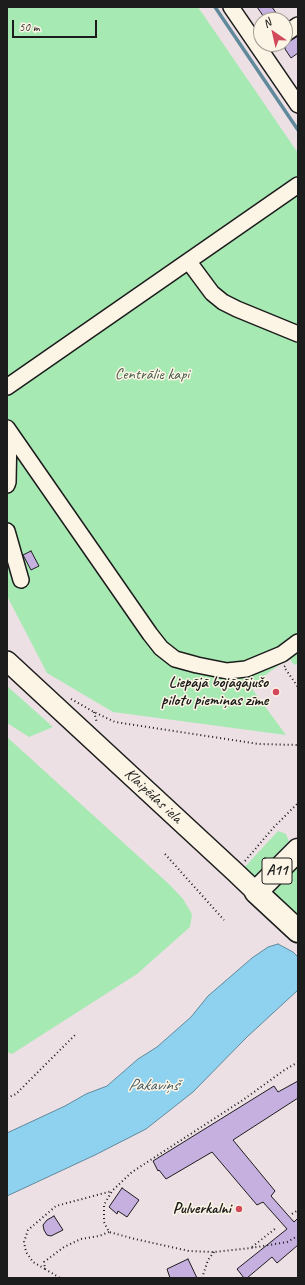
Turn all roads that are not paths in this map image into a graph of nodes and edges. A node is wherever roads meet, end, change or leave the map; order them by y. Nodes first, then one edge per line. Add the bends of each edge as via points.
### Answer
1 (231, 7) edge
2 (253, 33) edge
3 (268, 52) edge
4 (298, 105) edge
5 (298, 185) edge
6 (189, 262) junction
7 (298, 334) edge
8 (7, 387) edge
9 (8, 429) edge
10 (7, 485) edge
11 (7, 531) edge
12 (21, 580) dead end
13 (293, 645) edge
14 (7, 661) edge
15 (298, 850) edge
16 (256, 892) junction
17 (298, 931) edge

1 - 2 street
3 - 4 street
5 - 6 street
6 - 7 street via 212,293 223,302
6 - 8 street
9 - 10 street
9 - 13 street via 161,648 175,659 227,670 246,669 282,654
11 - 12 street
14 - 16 main road, Klaipēdas iela
15 - 16 highway, A11
16 - 17 highway, Klaipēdas iela / A11

